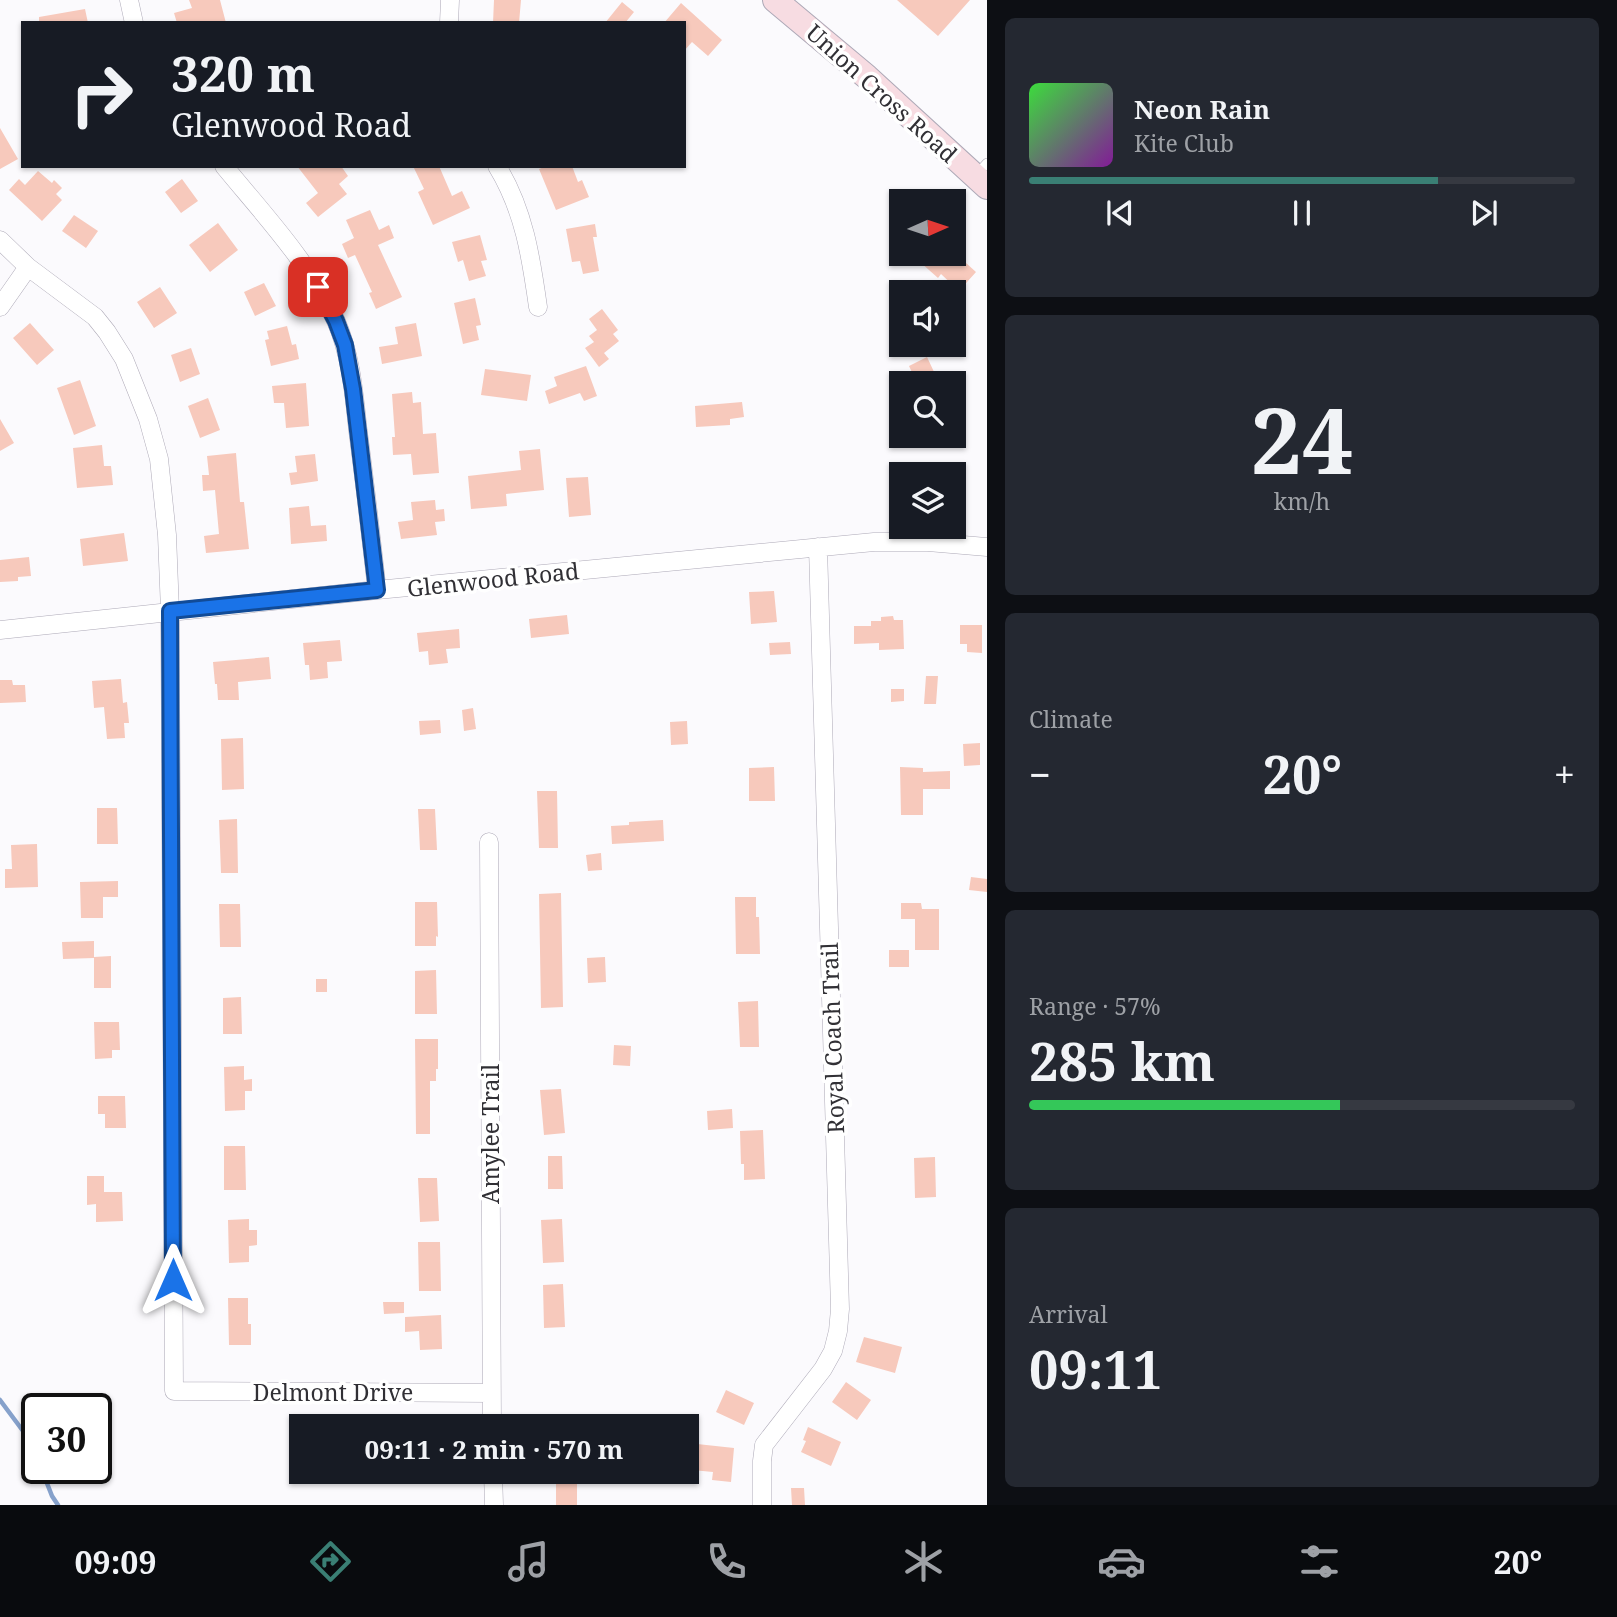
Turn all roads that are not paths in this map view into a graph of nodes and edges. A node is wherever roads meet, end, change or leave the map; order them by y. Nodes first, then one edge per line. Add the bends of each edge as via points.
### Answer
1 (129, 0) edge
2 (450, 0) edge
3 (775, 0) edge
4 (134, 21) edge
5 (449, 21) edge
6 (226, 168) edge
7 (498, 168) edge
8 (983, 176) edge
9 (0, 240) edge
10 (28, 267) junction
11 (0, 307) edge
12 (538, 307) dead end
13 (818, 547) junction
14 (987, 547) edge
15 (377, 590) junction
16 (170, 611) junction
17 (0, 630) edge
18 (489, 842) dead end
19 (491, 1393) junction
20 (492, 1414) edge
21 (493, 1484) edge
22 (494, 1505) edge
23 (762, 1505) edge

1 - 4 street
2 - 5 street
3 - 8 main road, Union Cross Road
6 - 15 street via 301,260 345,345
7 - 12 street via 524,226
9 - 10 street
10 - 11 street
10 - 16 street via 95,317 124,359 136,387 159,459
13 - 14 street, Glenwood Road via 928,542
13 - 15 street, Glenwood Road
13 - 23 street, Royal Coach Trail via 840,1309 833,1350 823,1369 764,1445
15 - 16 street, Glenwood Road
16 - 17 street, Glenwood Road
16 - 19 street, Delmont Drive via 174,1391
18 - 19 street, Amylee Trail
19 - 20 street, Amylee Trail
21 - 22 street

